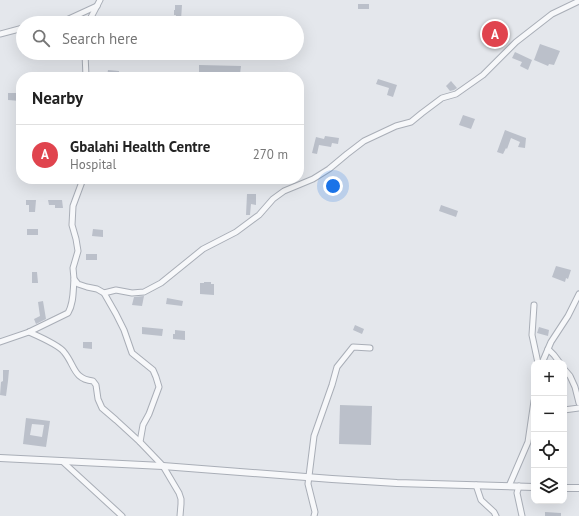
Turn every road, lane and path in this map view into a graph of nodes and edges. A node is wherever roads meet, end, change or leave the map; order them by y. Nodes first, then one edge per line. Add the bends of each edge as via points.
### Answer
1 (100, 0) edge
2 (579, 0) edge
3 (96, 6) junction
4 (75, 16) edge
5 (91, 16) edge
6 (16, 30) edge
7 (0, 34) edge
8 (85, 60) edge
9 (86, 72) edge
10 (304, 183) edge
11 (81, 184) edge
12 (301, 184) edge
13 (74, 279) junction
14 (104, 293) junction
15 (579, 294) edge
16 (534, 305) dead end
17 (29, 332) junction
18 (0, 342) edge
19 (370, 348) dead end
20 (548, 349) junction
21 (537, 360) edge
22 (543, 360) edge
23 (558, 360) edge
24 (567, 372) edge
25 (579, 403) edge
26 (579, 408) edge
27 (567, 410) edge
28 (531, 428) edge
29 (140, 442) junction
30 (0, 458) edge
31 (62, 461) junction
32 (163, 466) junction
33 (309, 477) junction
34 (476, 485) junction
35 (509, 486) junction
36 (519, 486) junction
37 (531, 487) edge
38 (567, 488) edge
39 (579, 488) edge
40 (315, 515) edge
41 (122, 516) edge
42 (180, 516) edge
43 (496, 516) edge
44 (522, 516) edge

1 - 3 street
2 - 10 street via 552,14 456,94 442,98 411,122 364,141 329,169
3 - 4 street
3 - 5 street
6 - 7 street
8 - 9 street
11 - 13 street via 73,206 72,224 78,251 73,268
12 - 14 street via 284,191 259,215 236,232 204,249 161,283 144,292 116,290
13 - 14 street via 78,284
13 - 17 street via 73,298 68,313
14 - 29 street via 124,330 132,353 153,370 159,387 143,425
15 - 20 street
16 - 21 street via 532,335
17 - 18 street
17 - 29 street via 64,351 78,374 96,385 102,408
19 - 33 street via 353,347 337,367 314,436
20 - 22 street
20 - 23 street
24 - 25 street via 576,387
26 - 27 street
28 - 35 street via 528,442
29 - 32 street
30 - 31 street
31 - 32 street
31 - 41 street
32 - 33 street
32 - 42 street via 179,493
33 - 34 street
33 - 40 street via 308,484
34 - 35 street
34 - 43 street via 481,500
35 - 36 street
36 - 37 street
36 - 44 street via 517,493
38 - 39 street

